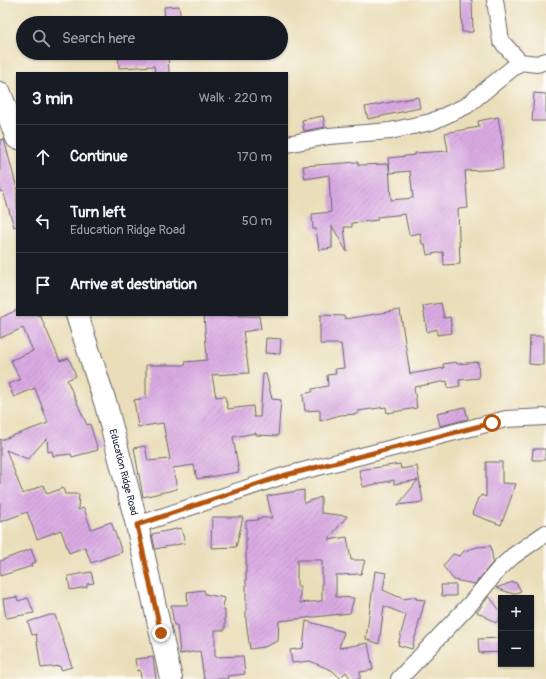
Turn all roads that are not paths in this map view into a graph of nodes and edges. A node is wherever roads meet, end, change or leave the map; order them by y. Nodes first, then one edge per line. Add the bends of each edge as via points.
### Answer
1 (495, 0) edge
2 (501, 41) junction
3 (546, 60) edge
4 (520, 62) junction
5 (503, 75) junction
6 (0, 93) edge
7 (16, 135) edge
8 (288, 144) edge
9 (77, 316) edge
10 (546, 416) edge
11 (137, 525) junction
12 (546, 533) edge
13 (171, 679) edge
14 (399, 679) edge

1 - 2 street
2 - 4 street
2 - 5 street
3 - 4 street via 537,64
4 - 5 street
5 - 8 street via 466,106 431,122 390,131 329,136
6 - 7 main road
9 - 11 main road, Education Ridge Road via 106,405
10 - 11 street via 506,419 282,476
11 - 13 main road, Education Ridge Road
12 - 14 street via 499,569 471,603

